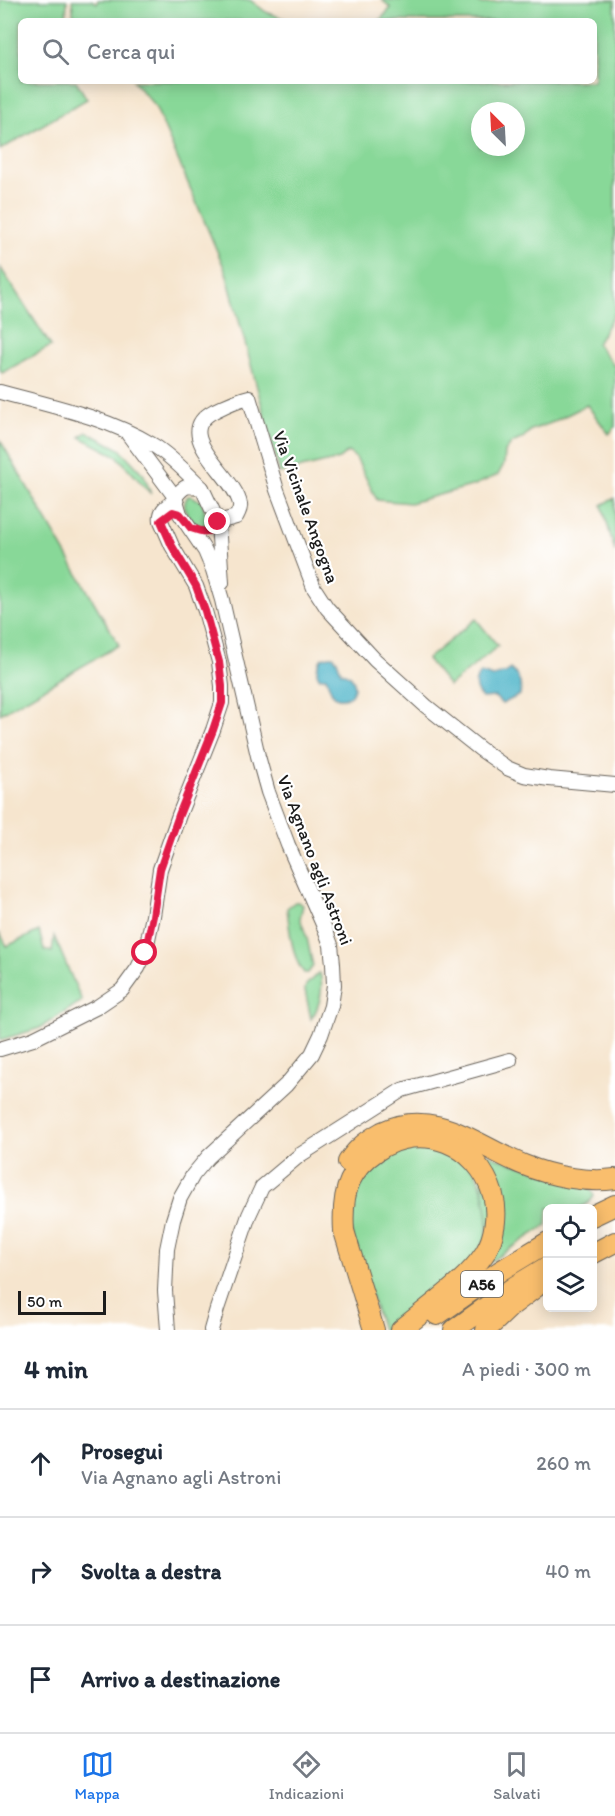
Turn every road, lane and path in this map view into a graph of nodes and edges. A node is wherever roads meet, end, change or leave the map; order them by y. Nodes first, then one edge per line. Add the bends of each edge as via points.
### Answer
1 (0, 392) edge
2 (128, 434) junction
3 (202, 488) junction
4 (177, 504) junction
5 (217, 520) junction
6 (191, 528) junction
7 (222, 600) junction
8 (615, 785) edge
9 (0, 1049) edge
10 (510, 1060) dead end
11 (615, 1179) edge
12 (615, 1205) edge
13 (597, 1214) edge
14 (615, 1229) edge
15 (597, 1238) edge
16 (615, 1242) edge
17 (543, 1245) edge
18 (597, 1251) edge
19 (543, 1269) edge
20 (543, 1284) edge
21 (367, 1328) edge
22 (168, 1330) edge
23 (211, 1330) edge
24 (401, 1330) edge
25 (418, 1330) edge
26 (454, 1330) edge
27 (486, 1330) edge

1 - 2 street via 88,416
2 - 3 street via 155,446
2 - 4 street
3 - 4 street via 183,488
3 - 5 street
4 - 6 street
4 - 9 street via 163,508 161,521 205,611 219,662 222,703 160,869 145,953 122,990 97,1007 33,1040
5 - 6 street, Via Vicinale Angogna via 213,530 207,532
5 - 7 street
5 - 8 street, Via Vicinale Angogna via 240,503 201,444 198,426 209,414 249,397 277,490 314,588 327,608 375,660 426,706 507,768 549,779
6 - 7 street via 205,551
7 - 22 street, Via Agnano agli Astroni via 268,792 326,929 334,985 332,1005 312,1054 274,1096 208,1157 180,1198 167,1249
10 - 23 street via 402,1090 300,1155 262,1187
11 - 21 highway via 582,1179 525,1166 436,1125 390,1128 368,1139 340,1172 331,1216 333,1233
12 - 13 highway
14 - 15 highway
16 - 18 highway
17 - 25 highway, A56
19 - 26 highway, A56
20 - 27 highway
21 - 24 highway via 344,1231 349,1183 357,1168 387,1144 407,1138 439,1139 464,1151 485,1174 495,1208 493,1231 484,1254 467,1274

